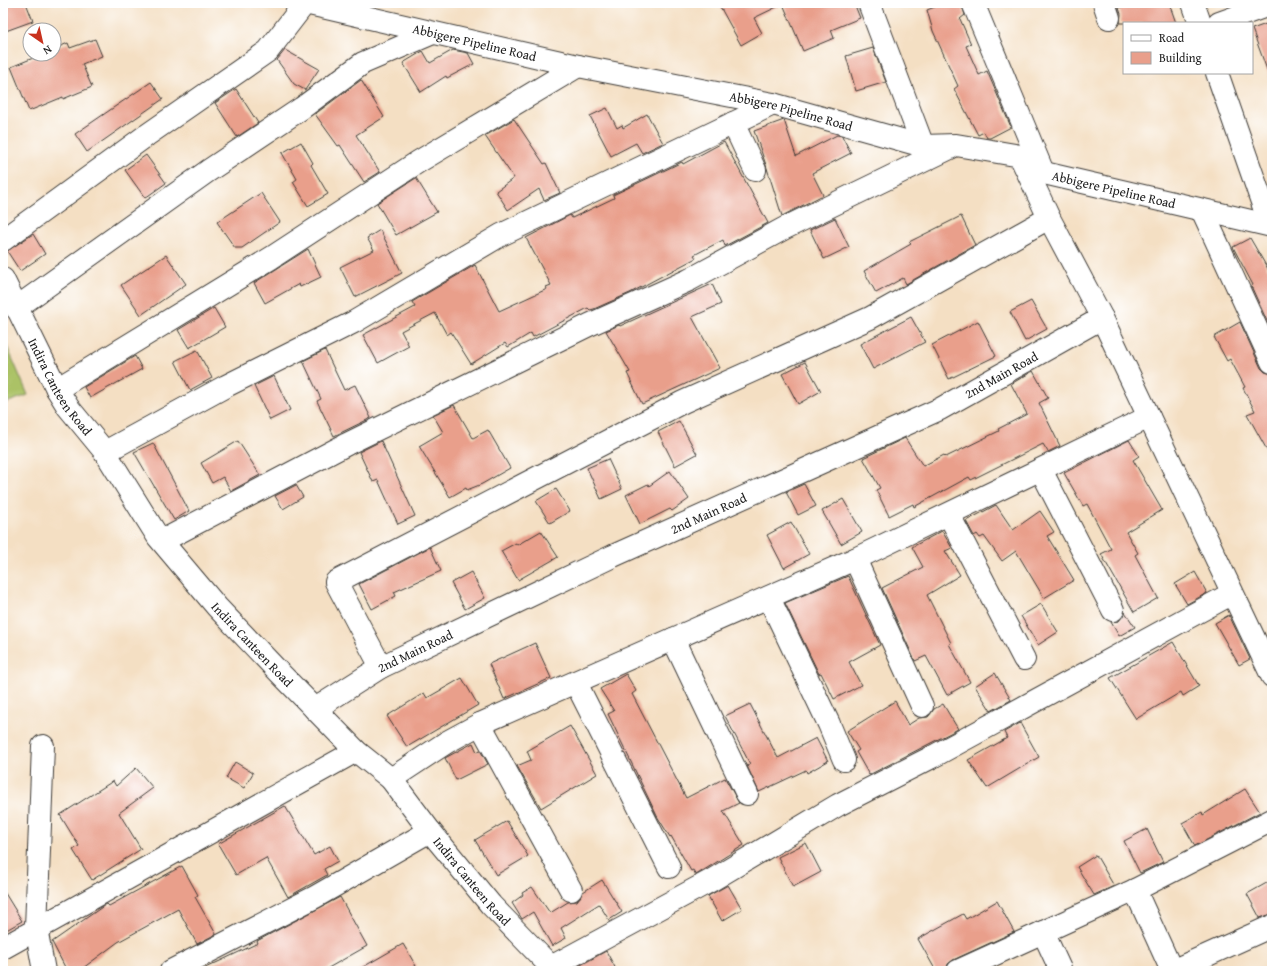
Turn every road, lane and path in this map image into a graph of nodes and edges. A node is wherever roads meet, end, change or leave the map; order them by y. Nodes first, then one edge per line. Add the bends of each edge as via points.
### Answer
1 (305, 3) edge
2 (869, 3) edge
3 (972, 3) edge
4 (1193, 3) edge
5 (1272, 4) edge
6 (1200, 22) edge
7 (1222, 22) edge
8 (433, 32) junction
9 (578, 66) junction
10 (1217, 74) edge
11 (773, 104) junction
12 (733, 123) junction
13 (956, 145) junction
14 (922, 146) junction
15 (1021, 156) junction
16 (755, 170) dead end
17 (1044, 173) junction
18 (1202, 210) junction
19 (1049, 218) junction
20 (1271, 226) edge
21 (3, 240) edge
22 (3, 279) edge
23 (16, 308) junction
24 (1102, 318) junction
25 (1272, 362) edge
26 (57, 389) junction
27 (1149, 417) junction
28 (105, 452) junction
29 (1041, 470) junction
30 (949, 515) junction
31 (162, 541) junction
32 (855, 559) junction
33 (1231, 594) junction
34 (769, 598) junction
35 (1113, 610) dead end
36 (673, 639) junction
37 (1024, 660) dead end
38 (381, 667) junction
39 (1272, 676) edge
40 (576, 683) junction
41 (922, 706) dead end
42 (315, 709) junction
43 (480, 724) junction
44 (43, 746) dead end
45 (356, 751) junction
46 (844, 760) dead end
47 (391, 779) junction
48 (747, 794) dead end
49 (1272, 820) edge
50 (430, 831) junction
51 (669, 867) dead end
52 (571, 890) dead end
53 (1135, 890) junction
54 (1272, 926) edge
55 (36, 928) junction
56 (1043, 932) junction
57 (3, 948) edge
58 (553, 969) edge
59 (44, 971) edge
60 (171, 971) edge
61 (958, 971) edge
62 (1061, 971) edge
63 (1172, 971) edge

1 - 8 street, Abbigere Pipeline Road
1 - 21 street via 268,51
2 - 14 street
3 - 17 street
4 - 6 street
5 - 7 street
8 - 9 street, Abbigere Pipeline Road
8 - 23 street via 363,63
9 - 11 street, Abbigere Pipeline Road
9 - 26 street via 418,162 271,258
10 - 20 street
11 - 12 street
11 - 14 street, Abbigere Pipeline Road
12 - 16 street
12 - 28 street via 501,235 354,322 226,386
13 - 14 street, Abbigere Pipeline Road
13 - 15 street, Abbigere Pipeline Road
13 - 31 street via 785,228 689,280 589,325 415,410
15 - 17 street, Abbigere Pipeline Road
15 - 19 street
17 - 18 street, Abbigere Pipeline Road
18 - 20 street, Abbigere Pipeline Road
18 - 25 street
19 - 24 street
19 - 38 street via 870,318 683,402 336,582
22 - 23 street, Indira Canteen Road
23 - 26 street, Indira Canteen Road
24 - 27 street
24 - 38 street, 2nd Main Road via 940,409 620,553
26 - 28 street, Indira Canteen Road via 68,407
27 - 29 street
27 - 33 street
28 - 31 street, Indira Canteen Road
29 - 30 street
29 - 35 street
30 - 32 street
30 - 37 street
31 - 42 street, Indira Canteen Road via 217,607
32 - 34 street
32 - 41 street
33 - 39 street
33 - 58 street via 934,756 838,805 712,880
34 - 36 street
34 - 46 street
36 - 40 street
36 - 48 street
38 - 42 street, 2nd Main Road
40 - 43 street
40 - 51 street
42 - 45 street, Indira Canteen Road
43 - 47 street via 447,742
43 - 52 street
44 - 55 street
45 - 47 street, Indira Canteen Road
45 - 55 street
47 - 50 street, Indira Canteen Road
49 - 53 street
50 - 58 street, Indira Canteen Road via 491,905
50 - 60 street via 315,897
53 - 56 street
53 - 63 street
54 - 63 street
55 - 57 street
55 - 59 street
56 - 61 street
56 - 62 street

